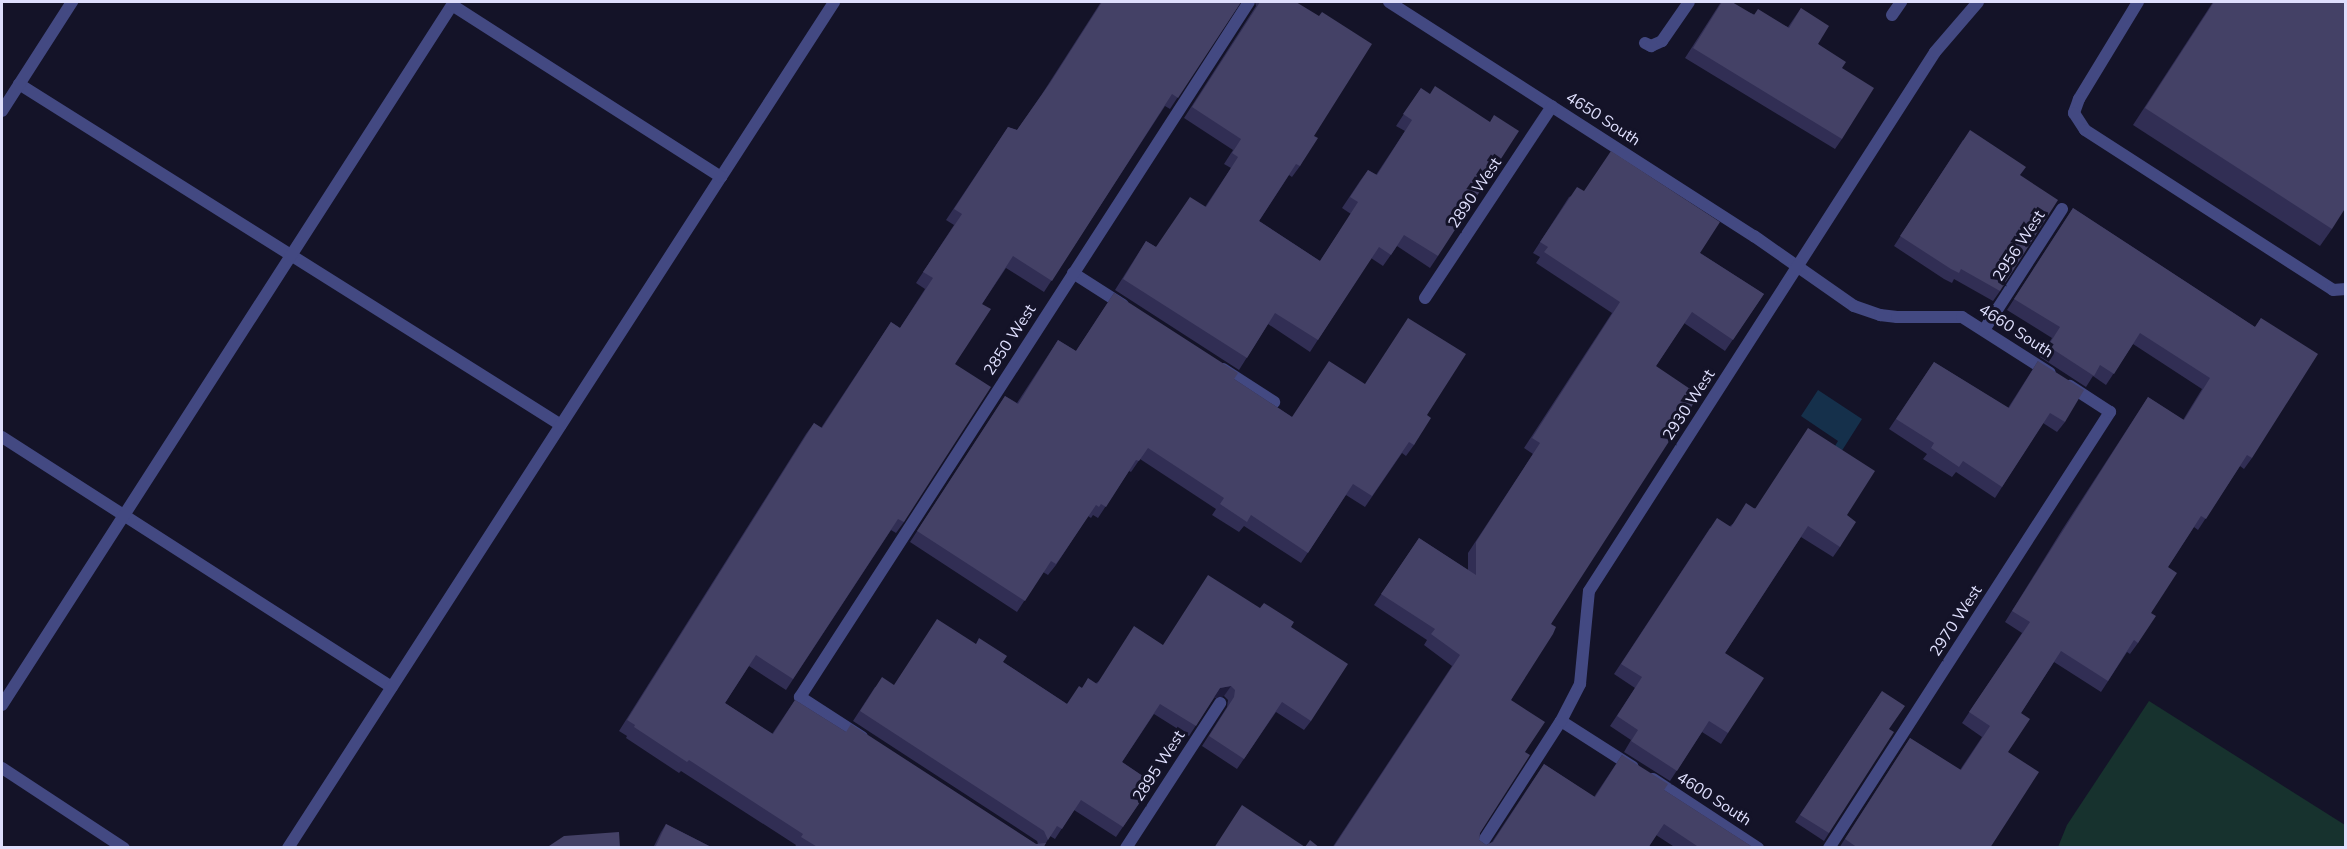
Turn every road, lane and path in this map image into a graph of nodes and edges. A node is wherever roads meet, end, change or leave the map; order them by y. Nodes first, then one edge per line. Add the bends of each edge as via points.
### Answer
1 (72, 2) edge
2 (834, 2) edge
3 (1249, 2) edge
4 (1389, 2) edge
5 (1689, 2) edge
6 (1901, 2) edge
7 (1978, 2) edge
8 (2138, 2) edge
9 (453, 3) edge
10 (1892, 15) dead end
11 (1645, 43) dead end
12 (19, 84) junction
13 (1552, 106) junction
14 (2, 111) edge
15 (721, 177) junction
16 (2062, 209) dead end
17 (291, 255) junction
18 (1797, 267) junction
19 (1073, 273) junction
20 (2346, 289) edge
21 (1425, 298) dead end
22 (1134, 312) edge
23 (1984, 330) junction
24 (1214, 363) edge
25 (1274, 402) edge
26 (2110, 412) joint
27 (561, 425) junction
28 (2, 437) edge
29 (124, 515) junction
30 (392, 687) junction
31 (1220, 703) edge
32 (2, 705) edge
33 (1561, 721) junction
34 (877, 747) edge
35 (2, 768) edge
36 (124, 848) edge
37 (288, 848) edge
38 (1126, 848) edge
39 (1479, 848) edge
40 (1758, 848) edge
41 (1829, 848) edge

1 - 12 lane
2 - 15 lane
3 - 19 lane, 2850 West
4 - 13 lane, 4650 South
5 - 11 lane via 1662,41 1651,46
6 - 10 lane
7 - 18 lane, 2930 West via 1935,52
8 - 20 lane via 2079,99 2074,114 2085,130 2332,290
9 - 15 lane
9 - 17 lane
12 - 14 lane
12 - 17 lane
13 - 18 lane, 4650 South
13 - 21 lane, 2890 West
15 - 27 lane
16 - 23 lane, 2956 West
17 - 27 lane
17 - 29 lane
18 - 23 lane, 4660 South via 1866,311 1897,317 1962,317
18 - 33 lane, 2930 West via 1589,591 1580,684
19 - 22 lane
19 - 34 lane, 2850 West via 800,697
23 - 26 lane, 4660 South
24 - 25 lane
26 - 41 lane, 2970 West
27 - 30 lane
28 - 29 lane
29 - 30 lane
29 - 32 lane
30 - 37 lane
31 - 38 lane, 2895 West
33 - 39 lane, 2930 West
33 - 40 lane, 4600 South
35 - 36 lane

